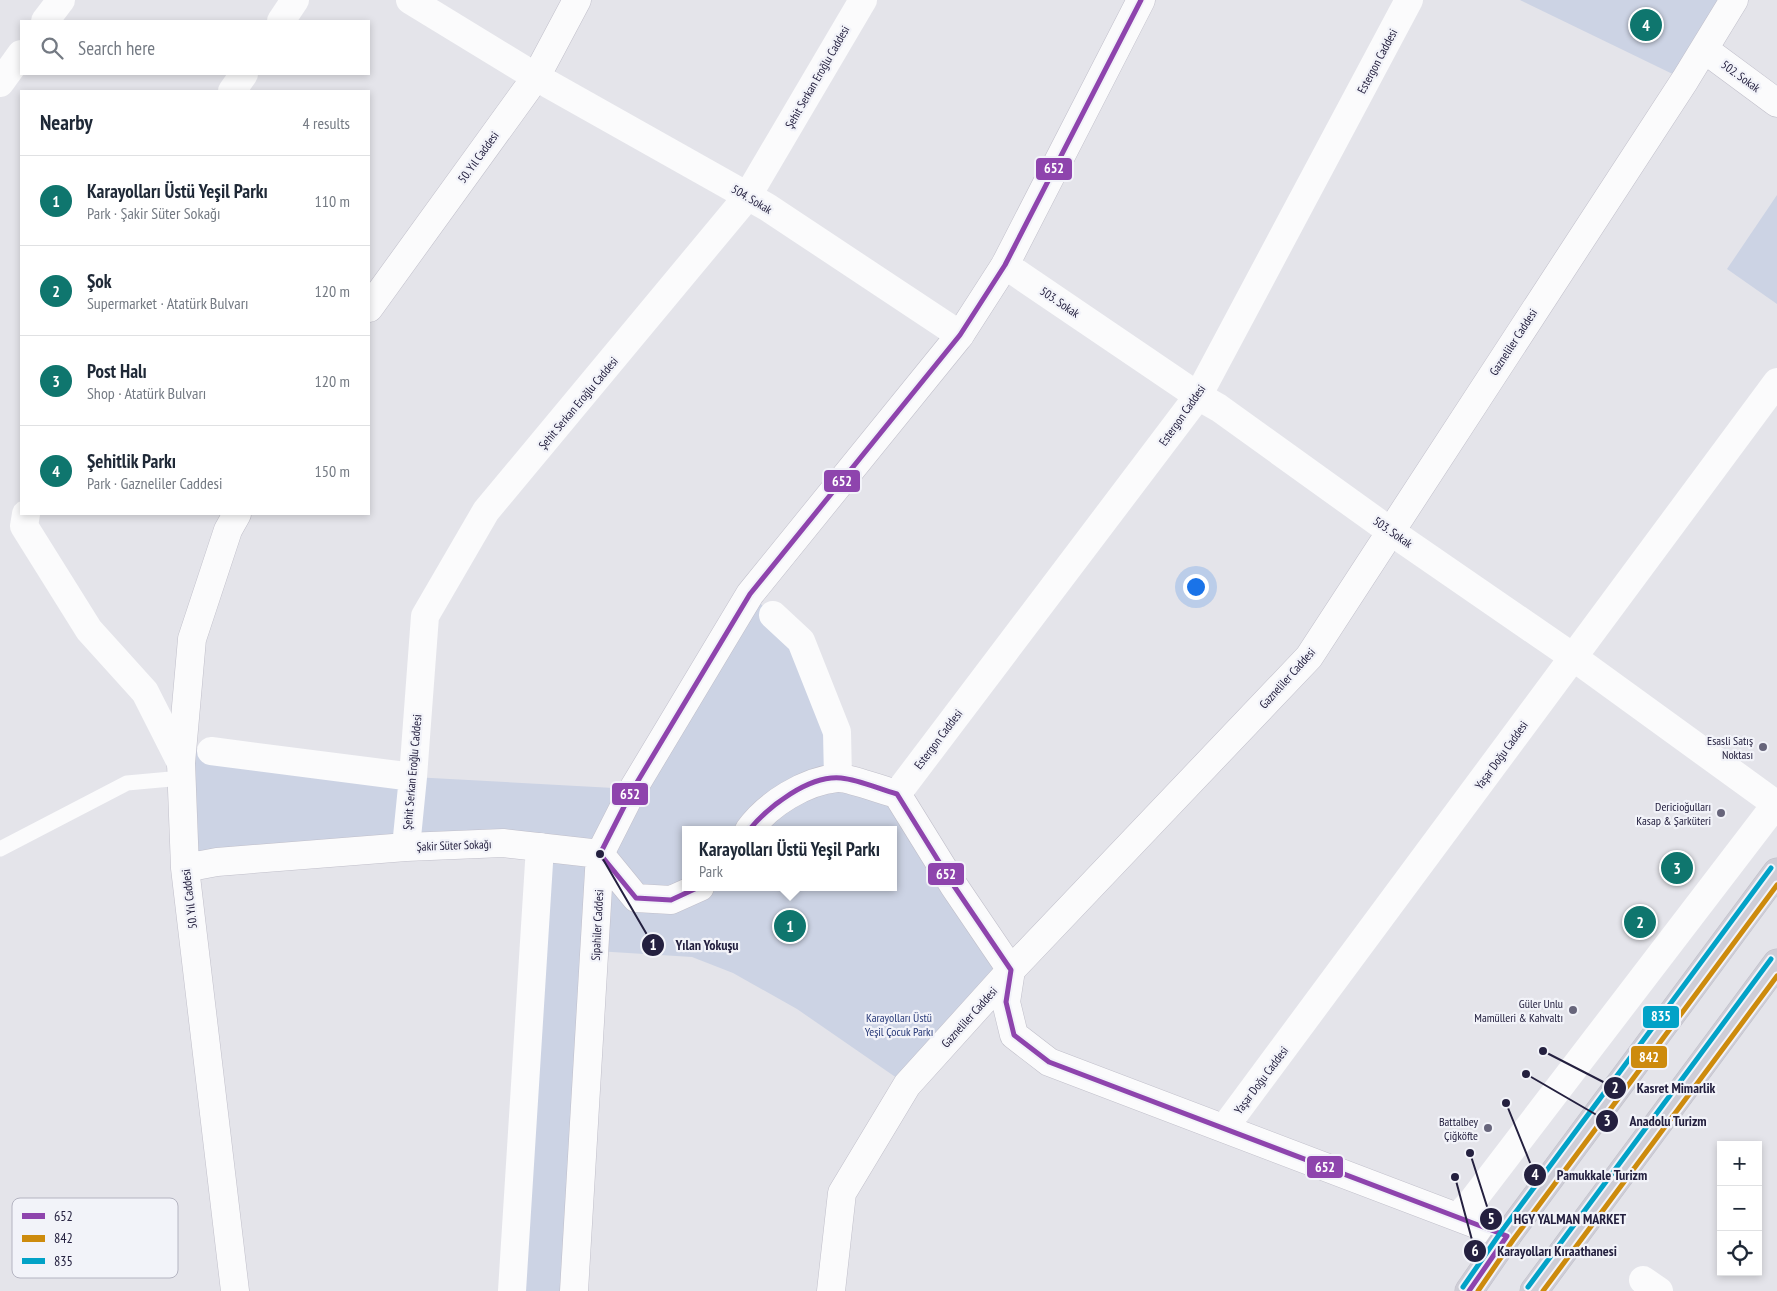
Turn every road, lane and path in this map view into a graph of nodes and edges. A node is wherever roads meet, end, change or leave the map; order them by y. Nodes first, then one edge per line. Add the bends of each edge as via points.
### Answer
1 (61, 0) edge
2 (295, 0) edge
3 (410, 0) edge
4 (577, 0) edge
5 (863, 0) edge
6 (1141, 0) edge
7 (1409, 0) edge
8 (1734, 0) edge
9 (47, 20) edge
10 (282, 20) edge
11 (1704, 50) junction
12 (20, 55) edge
13 (243, 75) edge
14 (536, 77) junction
15 (0, 83) edge
16 (233, 90) edge
17 (1777, 103) edge
18 (747, 197) junction
19 (1005, 265) junction
20 (370, 307) edge
21 (960, 335) junction
22 (1777, 382) edge
23 (1198, 396) junction
24 (26, 515) edge
25 (236, 515) edge
26 (1390, 531) junction
27 (773, 615) dead end
28 (1574, 657) junction
29 (211, 751) dead end
30 (181, 770) junction
31 (413, 777) junction
32 (838, 778) junction
33 (897, 794) junction
34 (1776, 804) edge
35 (752, 826) edge
36 (406, 847) junction
37 (540, 847) junction
38 (0, 849) edge
39 (600, 854) junction
40 (185, 868) junction
41 (1777, 872) edge
42 (691, 891) edge
43 (1777, 963) edge
44 (1011, 970) junction
45 (1225, 1127) junction
46 (1458, 1216) junction
47 (1507, 1236) junction
48 (235, 1291) edge
49 (512, 1291) edge
50 (574, 1291) edge
51 (831, 1291) edge
52 (1469, 1291) edge
53 (1534, 1291) edge

1 - 9 street
2 - 10 street
3 - 14 street, 504. Sokak
4 - 14 street, 50. Yıl Caddesi
5 - 18 street, Şehit Serkan Eroğlu Caddesi
6 - 19 street, Sipahiler Caddesi
7 - 23 street, Estergon Caddesi
8 - 11 street, Gazneliler Caddesi
11 - 17 street, 502. Sokak
11 - 26 street, Gazneliler Caddesi
12 - 15 street
13 - 16 street
14 - 18 street, 504. Sokak
14 - 20 street, 50. Yıl Caddesi
18 - 21 street, 504. Sokak
18 - 31 street, Şehit Serkan Eroğlu Caddesi via 486,512 425,616
19 - 21 street, Sipahiler Caddesi
19 - 23 street, 503. Sokak
21 - 39 street, Sipahiler Caddesi via 750,594 632,789
22 - 28 street, Yaşar Doğu Caddesi
23 - 26 street, 503. Sokak
23 - 33 street, Estergon Caddesi
24 - 30 street via 24,526 89,630 145,692
25 - 30 street, 50. Yıl Caddesi via 228,530 192,639
26 - 28 street, 503. Sokak
26 - 44 street, Gazneliler Caddesi via 1308,657
27 - 32 street via 801,641 837,732
28 - 34 street, 503. Sokak
28 - 45 street, Yaşar Doğu Caddesi
29 - 31 street
30 - 38 lane via 126,783
30 - 40 street, 50. Yıl Caddesi
31 - 36 street, Şehit Serkan Eroğlu Caddesi
32 - 33 street
32 - 35 street via 798,789
33 - 44 street
34 - 46 street
36 - 37 street, Şakir Süter Sokağı via 503,843
36 - 40 street, Şakir Süter Sokağı via 217,862
37 - 39 street, Şakir Süter Sokağı
37 - 49 street
39 - 42 street via 636,898 671,900
39 - 50 street, Sipahiler Caddesi
40 - 48 street, 50. Yıl Caddesi
41 - 47 main road
43 - 53 main road
44 - 45 street via 1006,1002 1014,1035 1049,1062
44 - 51 street, Gazneliler Caddesi via 907,1085 842,1193
45 - 46 street
46 - 47 street
47 - 52 main road

